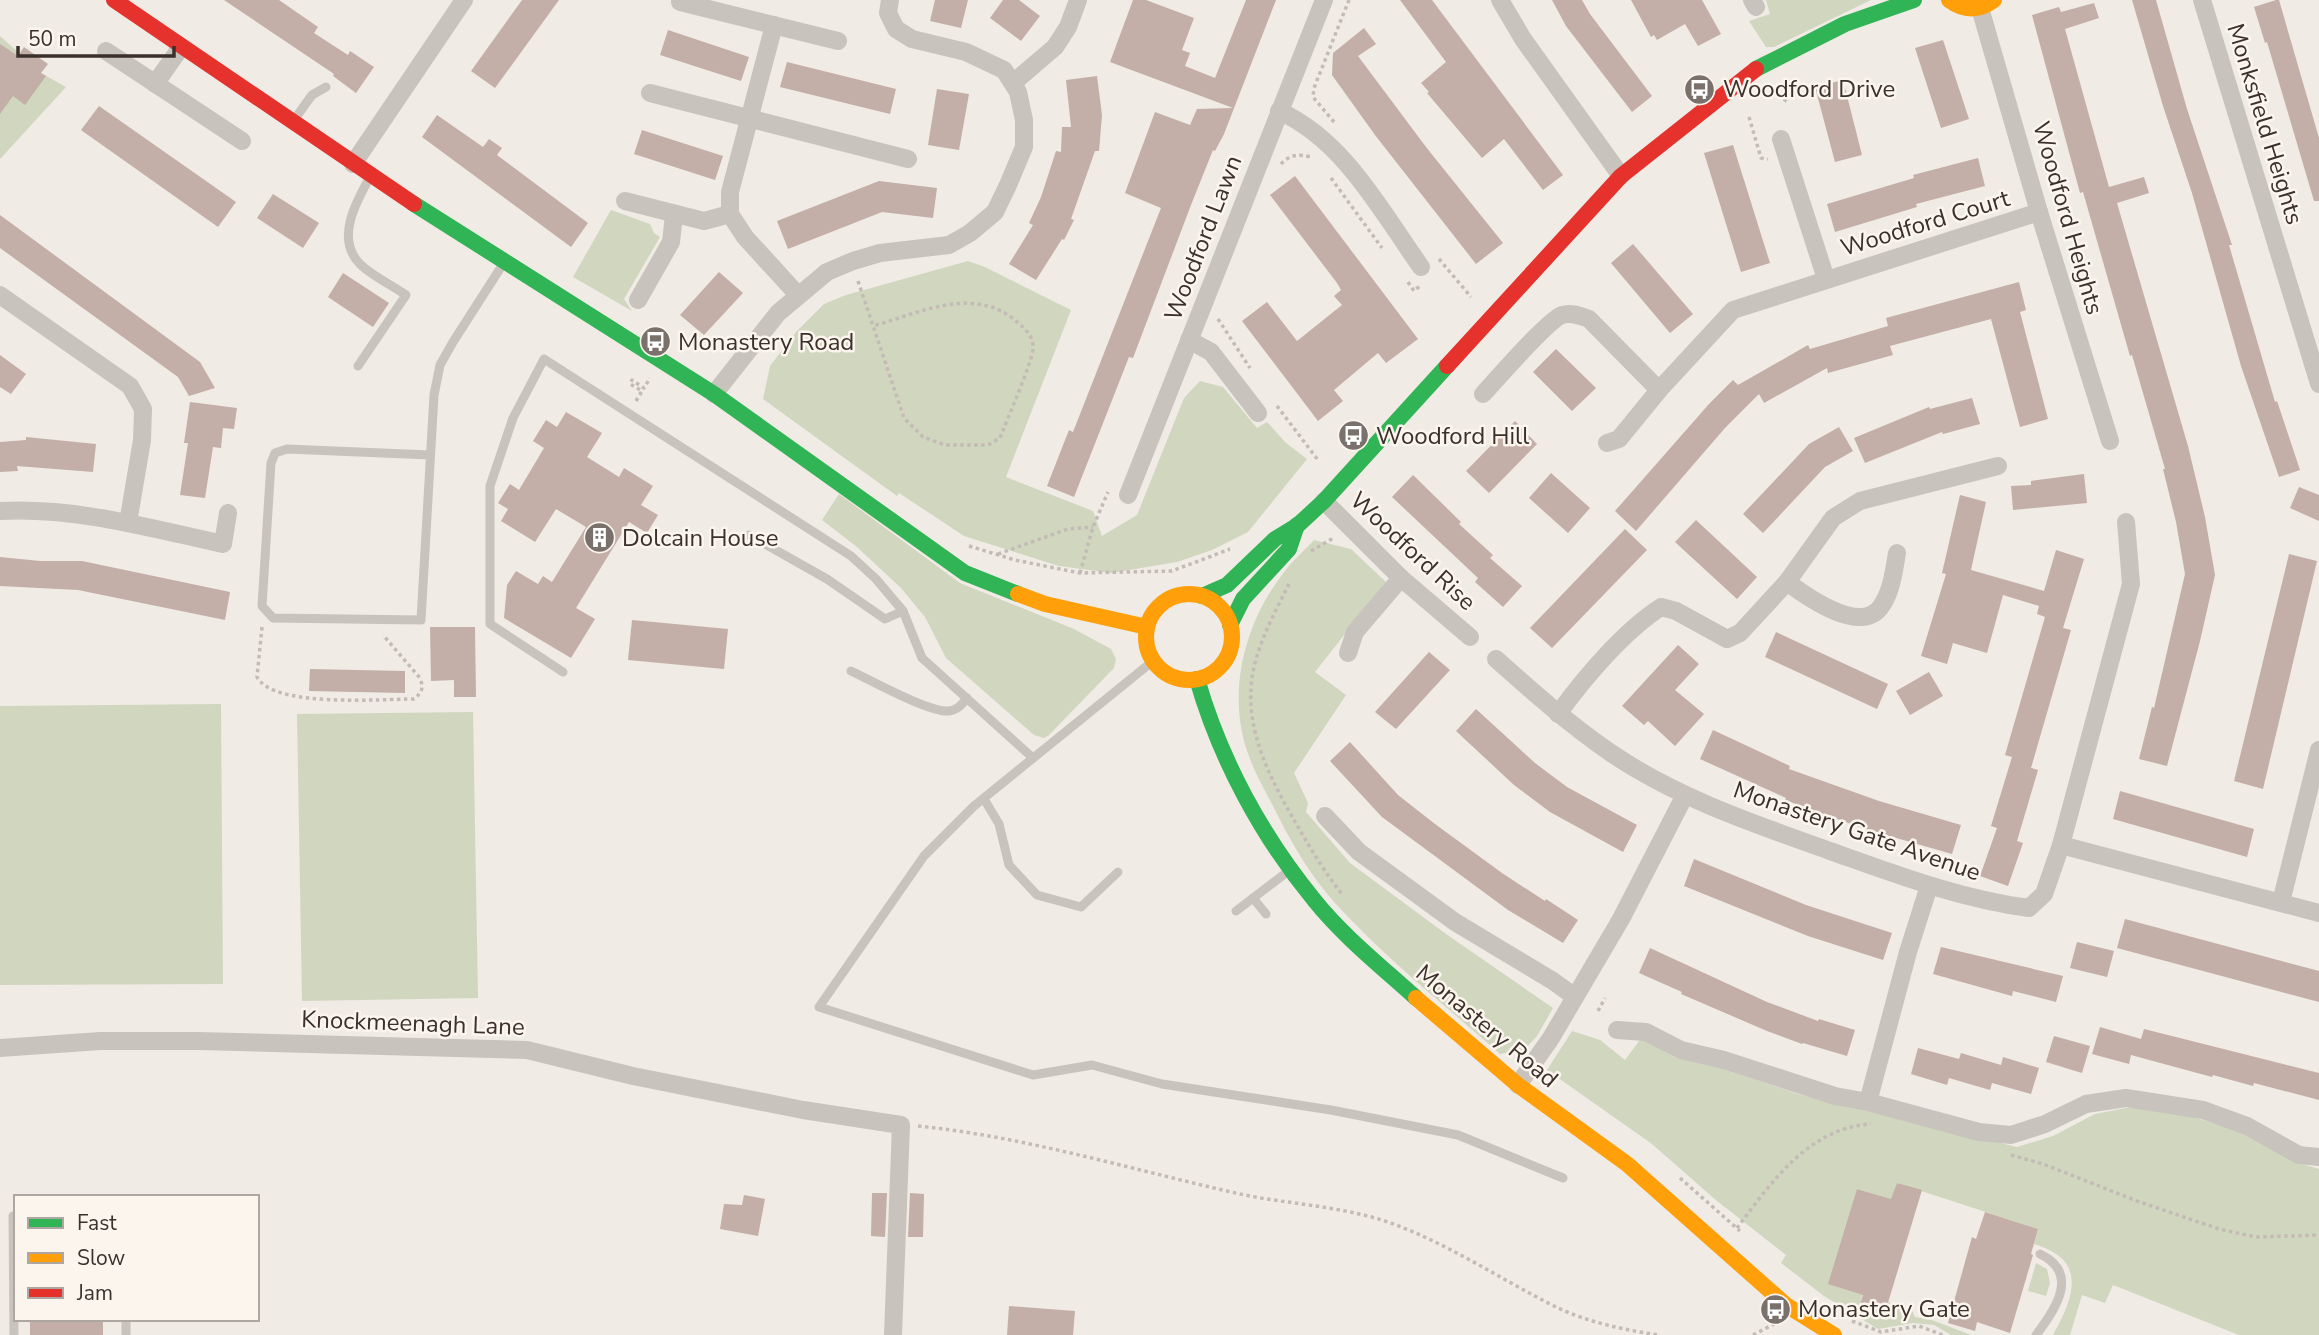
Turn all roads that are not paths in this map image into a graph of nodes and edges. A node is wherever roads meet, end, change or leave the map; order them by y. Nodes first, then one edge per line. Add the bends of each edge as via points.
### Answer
1 (114, 0) edge
2 (464, 0) edge
3 (890, 0) edge
4 (1078, 0) edge
5 (1324, 0) edge
6 (1500, 0) edge
7 (1914, 0) edge
8 (1949, 0) edge
9 (2202, 0) edge
10 (680, 2) dead end
11 (1987, 4) edge
12 (774, 25) junction
13 (838, 41) dead end
14 (181, 47) junction
15 (106, 51) dead end
16 (1013, 83) junction
17 (155, 84) junction
18 (326, 87) dead end
19 (650, 93) dead end
20 (1279, 111) junction
21 (749, 119) junction
22 (292, 122) junction
23 (1781, 139) dead end
24 (242, 141) dead end
25 (908, 159) dead end
26 (353, 164) junction
27 (370, 176) junction
28 (1621, 176) junction
29 (625, 201) dead end
30 (2039, 212) junction
31 (730, 214) junction
32 (674, 215) junction
33 (504, 262) junction
34 (1421, 276) road end
35 (1826, 279) junction
36 (0, 295) edge
37 (798, 295) junction
38 (638, 300) dead end
39 (1189, 340) junction
40 (358, 366) dead end
41 (2319, 384) edge
42 (1659, 390) junction
43 (714, 394) junction
44 (1483, 394) dead end
45 (1258, 412) dead end
46 (2110, 441) dead end
47 (1607, 443) dead end
48 (430, 455) junction
49 (1997, 466) dead end
50 (1128, 495) dead end
51 (1324, 501) junction
52 (0, 511) edge
53 (228, 513) dead end
54 (2126, 522) dead end
55 (128, 523) junction
56 (1297, 525) junction
57 (749, 535) dead end
58 (1897, 553) dead end
59 (1401, 578) junction
60 (1787, 582) junction
61 (1202, 596) junction
62 (903, 611) junction
63 (1230, 625) junction
64 (1147, 627) junction
65 (1470, 637) dead end
66 (1348, 653) dead end
67 (1496, 659) dead end
68 (1153, 661) junction
69 (851, 671) dead end
70 (563, 672) dead end
71 (1197, 679) junction
72 (967, 698) junction
73 (1558, 714) junction
74 (2319, 750) edge
75 (1033, 758) junction
76 (1685, 795) junction
77 (984, 799) junction
78 (1325, 816) dead end
79 (2061, 845) junction
80 (1292, 870) junction
81 (1118, 872) dead end
82 (1929, 886) junction
83 (1253, 898) junction
84 (2281, 902) junction
85 (1236, 911) dead end
86 (2319, 913) edge
87 (1266, 914) dead end
88 (1575, 997) junction
89 (1617, 1030) dead end
90 (0, 1048) edge
91 (1518, 1085) junction
92 (1868, 1102) junction
93 (2319, 1157) edge
94 (1563, 1178) dead end
95 (14, 1216) edge
96 (2040, 1254) dead end
97 (14, 1335) edge
98 (893, 1335) edge
99 (1834, 1335) edge
100 (2036, 1335) edge

1 - 14 street
2 - 26 street
3 - 16 street via 888,13 896,29 912,39 966,52 1004,70
4 - 16 street via 1055,47
5 - 20 street, Woodford Lawn
6 - 28 street
7 - 28 street via 1845,24 1761,65
8 - 11 street via 1962,8
9 - 41 street, Monksfield Heights
10 - 12 street
11 - 30 street, Woodford Heights
12 - 13 street
12 - 21 street
14 - 17 street
14 - 22 street
15 - 17 street
16 - 37 street via 1024,120 1024,146 995,212 949,245 853,261 827,272
17 - 24 street
18 - 22 lane via 312,96
19 - 21 street
20 - 34 street via 1306,125 1342,157
20 - 39 street, Woodford Lawn
21 - 25 street
21 - 31 street via 730,192
22 - 26 street
23 - 35 street, Woodford Court
26 - 27 street
27 - 33 street
27 - 40 lane via 349,224 349,248 360,264 406,295
28 - 51 street
29 - 32 street
30 - 35 street, Woodford Court
30 - 46 street, Woodford Heights
31 - 32 street via 704,220
31 - 37 street
32 - 38 street via 671,242
33 - 43 street
33 - 48 lane via 440,365
35 - 42 street, Woodford Court via 1733,310
36 - 55 street via 130,386 143,408
37 - 43 street via 778,313
39 - 45 street via 1211,352
39 - 50 street, Woodford Lawn
42 - 44 street via 1589,319 1577,314 1562,316 1549,326
42 - 47 street, Woodford Court via 1619,439
43 - 64 street via 965,573 1045,604
48 - 48 lane via 421,620 274,618 262,606 275,453 287,449
49 - 60 street via 1860,500 1833,518
51 - 56 street
51 - 59 street, Woodford Rise
52 - 55 street via 83,513
53 - 55 street via 223,544
54 - 79 street, Monastery Gate Avenue via 2131,584
56 - 61 street via 1275,538 1227,585
56 - 63 street via 1289,549 1243,598
57 - 62 lane via 827,579 885,619
58 - 60 street via 1889,592 1881,608 1867,616 1833,611
59 - 65 street, Woodford Rise
59 - 66 street via 1356,632
60 - 73 street via 1740,634 1727,639 1661,607 1644,618
61 - 63 street via 1224,612
61 - 64 street via 1188,594 1168,600 1152,614
62 - 70 lane via 876,579 840,548 544,359 513,418 491,486 489,624
62 - 72 lane via 922,657
63 - 71 street via 1228,653 1221,665
64 - 68 street
67 - 73 street, Monastery Gate Avenue
68 - 71 street via 1172,676
68 - 75 lane
69 - 72 lane via 933,708 957,709
71 - 80 street, Monastery Road via 1206,711 1236,776 1269,839
72 - 75 lane
73 - 76 street, Monastery Gate Avenue via 1613,755
74 - 84 street
75 - 77 lane
76 - 82 street, Monastery Gate Avenue
76 - 88 street via 1622,919
77 - 81 lane via 999,824 1009,865 1037,895 1080,907
77 - 94 lane via 924,856 819,1007 1033,1075 1092,1065 1161,1084 1458,1135
78 - 88 street via 1359,852 1434,907
79 - 82 street, Monastery Gate Avenue via 2044,894 2029,908
79 - 84 street
80 - 83 lane
80 - 91 street, Monastery Road via 1316,903 1369,955
82 - 92 street
83 - 85 lane
83 - 87 lane
84 - 86 street
88 - 91 street
89 - 92 street via 1646,1032 1681,1049
90 - 98 street, Knockmeenagh Lane via 198,1041 527,1050 633,1076 901,1125
91 - 99 street, Monastery Road via 1627,1164 1786,1304
92 - 93 street via 1979,1132 2011,1135 2086,1104 2126,1098 2159,1101 2203,1110 2247,1126 2299,1155
95 - 97 lane
96 - 100 lane via 2054,1261 2062,1274 2059,1300

